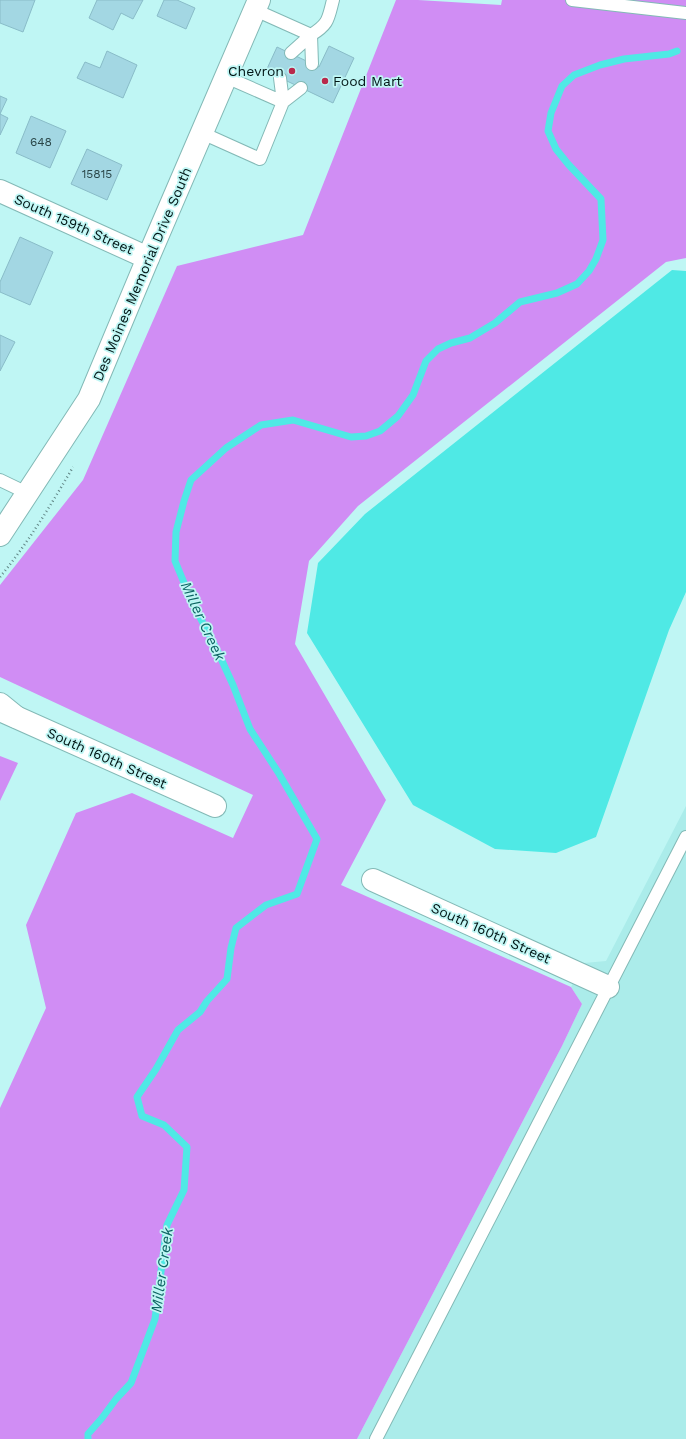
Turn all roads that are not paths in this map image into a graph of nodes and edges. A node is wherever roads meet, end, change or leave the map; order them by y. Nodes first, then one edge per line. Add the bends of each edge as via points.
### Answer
1 (333, 0) edge
2 (572, 0) edge
3 (257, 5) edge
4 (686, 13) edge
5 (311, 35) junction
6 (291, 53) dead end
7 (312, 64) dead end
8 (226, 77) junction
9 (280, 78) dead end
10 (301, 88) dead end
11 (283, 102) junction
12 (202, 133) junction
13 (0, 191) edge
14 (148, 258) junction
15 (0, 480) edge
16 (28, 493) junction
17 (0, 535) edge
18 (5, 710) edge
19 (215, 806) dead end
20 (686, 837) edge
21 (373, 880) dead end
22 (608, 987) junction
23 (376, 1439) edge

1 - 5 lane via 328,21
2 - 4 lane
3 - 5 lane
3 - 8 street, Des Moines Memorial Drive South
5 - 6 lane
5 - 7 lane
8 - 11 lane
8 - 12 street, Des Moines Memorial Drive South
9 - 11 lane
10 - 11 lane
11 - 12 lane via 260,159
12 - 14 street, Des Moines Memorial Drive South
13 - 14 street, South 159th Street
14 - 16 street, Des Moines Memorial Drive South via 89,399
15 - 16 lane
16 - 17 street, Des Moines Memorial Drive South
18 - 19 street, South 160th Street
20 - 22 lane
21 - 22 street, South 160th Street
22 - 23 lane

